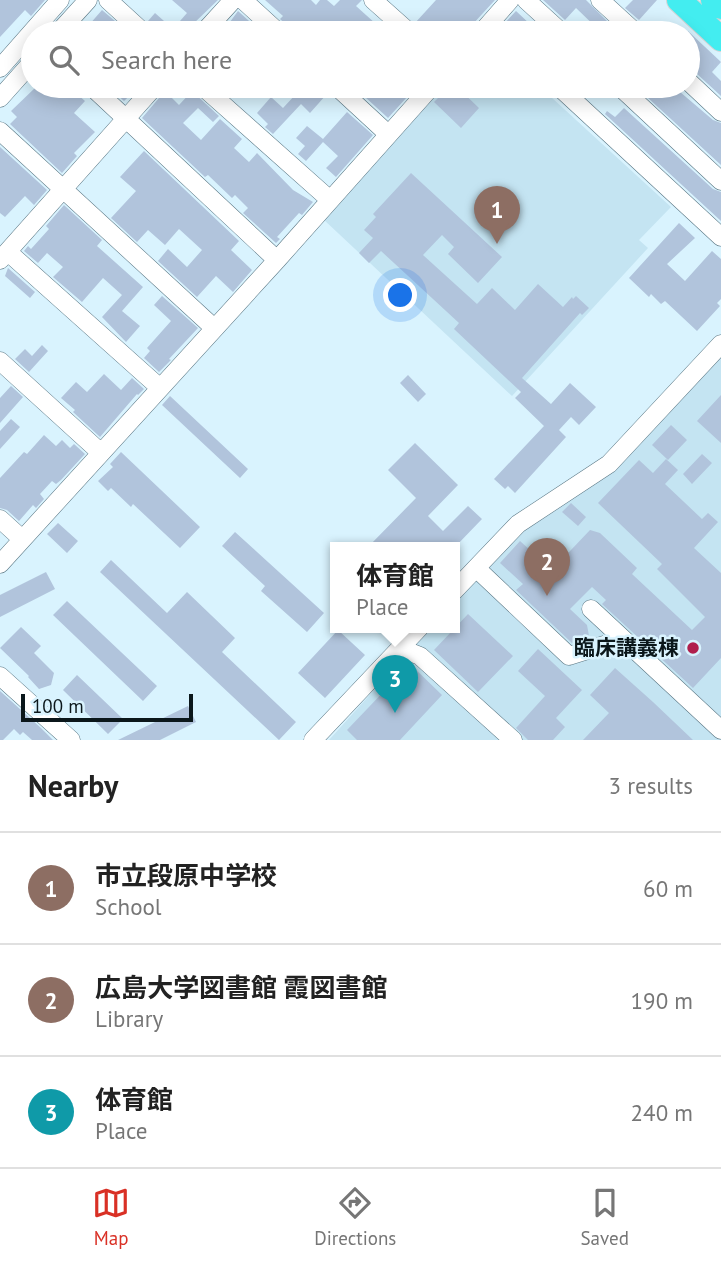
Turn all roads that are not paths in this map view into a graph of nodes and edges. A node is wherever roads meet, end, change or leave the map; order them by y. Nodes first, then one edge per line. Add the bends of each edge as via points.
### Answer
1 (60, 0) edge
2 (88, 0) edge
3 (108, 0) edge
4 (233, 0) edge
5 (243, 0) edge
6 (373, 0) edge
7 (510, 0) edge
8 (526, 0) edge
9 (600, 0) edge
10 (679, 0) edge
11 (713, 0) edge
12 (721, 7) edge
13 (41, 21) edge
14 (69, 21) edge
15 (131, 21) edge
16 (214, 21) edge
17 (266, 21) edge
18 (397, 21) edge
19 (497, 21) edge
20 (549, 21) edge
21 (623, 21) edge
22 (721, 38) edge
23 (21, 44) edge
24 (0, 68) edge
25 (21, 74) edge
26 (700, 92) edge
27 (0, 98) edge
28 (104, 98) edge
29 (144, 98) edge
30 (215, 98) edge
31 (349, 98) edge
32 (421, 98) edge
33 (571, 98) edge
34 (632, 98) edge
35 (721, 112) edge
36 (126, 118) junction
37 (0, 131) edge
38 (388, 134) junction
39 (721, 181) edge
40 (62, 190) junction
41 (329, 199) junction
42 (720, 234) edge
43 (4, 256) edge
44 (276, 260) junction
45 (213, 327) junction
46 (721, 344) edge
47 (0, 361) edge
48 (159, 387) junction
49 (100, 452) junction
50 (0, 519) edge
51 (22, 539) junction
52 (0, 564) edge
53 (476, 568) junction
54 (460, 585) edge
55 (591, 609) dead end
56 (414, 633) edge
57 (623, 639) junction
58 (400, 648) junction
59 (0, 676) edge
60 (721, 730) edge
61 (71, 740) edge
62 (313, 740) edge
63 (513, 740) edge

1 - 13 street
2 - 14 street
3 - 15 street
4 - 16 street
5 - 17 street
6 - 18 street
7 - 19 street
8 - 20 street
9 - 21 street
10 - 22 highway
11 - 12 highway
23 - 24 street
25 - 27 street
26 - 35 street
28 - 36 street
29 - 36 street
30 - 41 street
31 - 38 street
32 - 38 street
33 - 42 street
34 - 39 street
36 - 40 street
36 - 44 street
37 - 40 street
38 - 41 street
40 - 43 street
40 - 45 street
41 - 44 street
43 - 48 street
44 - 45 street
45 - 48 street
46 - 53 street via 609,464 519,524
47 - 49 street
48 - 49 street
49 - 51 street
50 - 51 street
51 - 52 street
53 - 54 street
53 - 57 street via 569,656
55 - 57 street
56 - 58 street
57 - 60 street
58 - 62 street
58 - 63 street via 420,656
59 - 61 street

